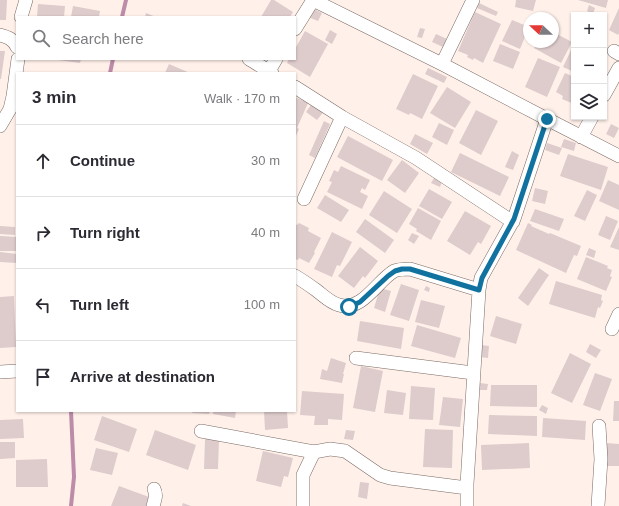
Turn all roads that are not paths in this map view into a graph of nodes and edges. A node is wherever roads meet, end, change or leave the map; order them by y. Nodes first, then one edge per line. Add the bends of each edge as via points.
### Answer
1 (26, 0) edge
2 (313, 0) edge
3 (473, 0) edge
4 (22, 16) edge
5 (296, 27) edge
6 (0, 35) edge
7 (16, 41) edge
8 (18, 60) edge
9 (251, 60) edge
10 (276, 60) edge
11 (442, 64) junction
12 (619, 68) edge
13 (16, 72) edge
14 (270, 72) edge
15 (16, 74) edge
16 (296, 88) edge
17 (607, 90) edge
18 (342, 117) junction
19 (547, 119) junction
20 (590, 120) edge
21 (0, 126) edge
22 (581, 137) junction
23 (619, 156) edge
24 (304, 199) dead end
25 (513, 222) junction
26 (296, 277) edge
27 (479, 290) junction
28 (619, 314) edge
29 (612, 329) dead end
30 (356, 358) dead end
31 (16, 371) edge
32 (0, 372) edge
33 (473, 373) junction
34 (599, 426) dead end
35 (201, 431) dead end
36 (314, 452) junction
37 (467, 488) junction
38 (154, 489) dead end
39 (153, 506) edge
40 (302, 506) edge
41 (467, 506) edge
42 (598, 506) edge

1 - 4 street
2 - 5 street
2 - 11 street
3 - 11 street
6 - 7 street
8 - 13 street
9 - 14 street
10 - 14 street
11 - 19 street
12 - 17 street
15 - 21 street via 10,109
16 - 18 street
18 - 24 street
18 - 25 street via 416,158
19 - 22 street
19 - 25 street
20 - 22 street
22 - 23 street
25 - 27 street via 482,278
26 - 27 street via 327,300 349,307 360,302 388,276 402,269 410,269
27 - 33 street
28 - 29 street
30 - 33 street
31 - 32 street
33 - 37 street
34 - 42 street via 601,459
35 - 36 street
36 - 37 street via 330,448 345,452 380,475 390,478
36 - 40 street via 303,475
37 - 41 street
38 - 39 street via 156,496

